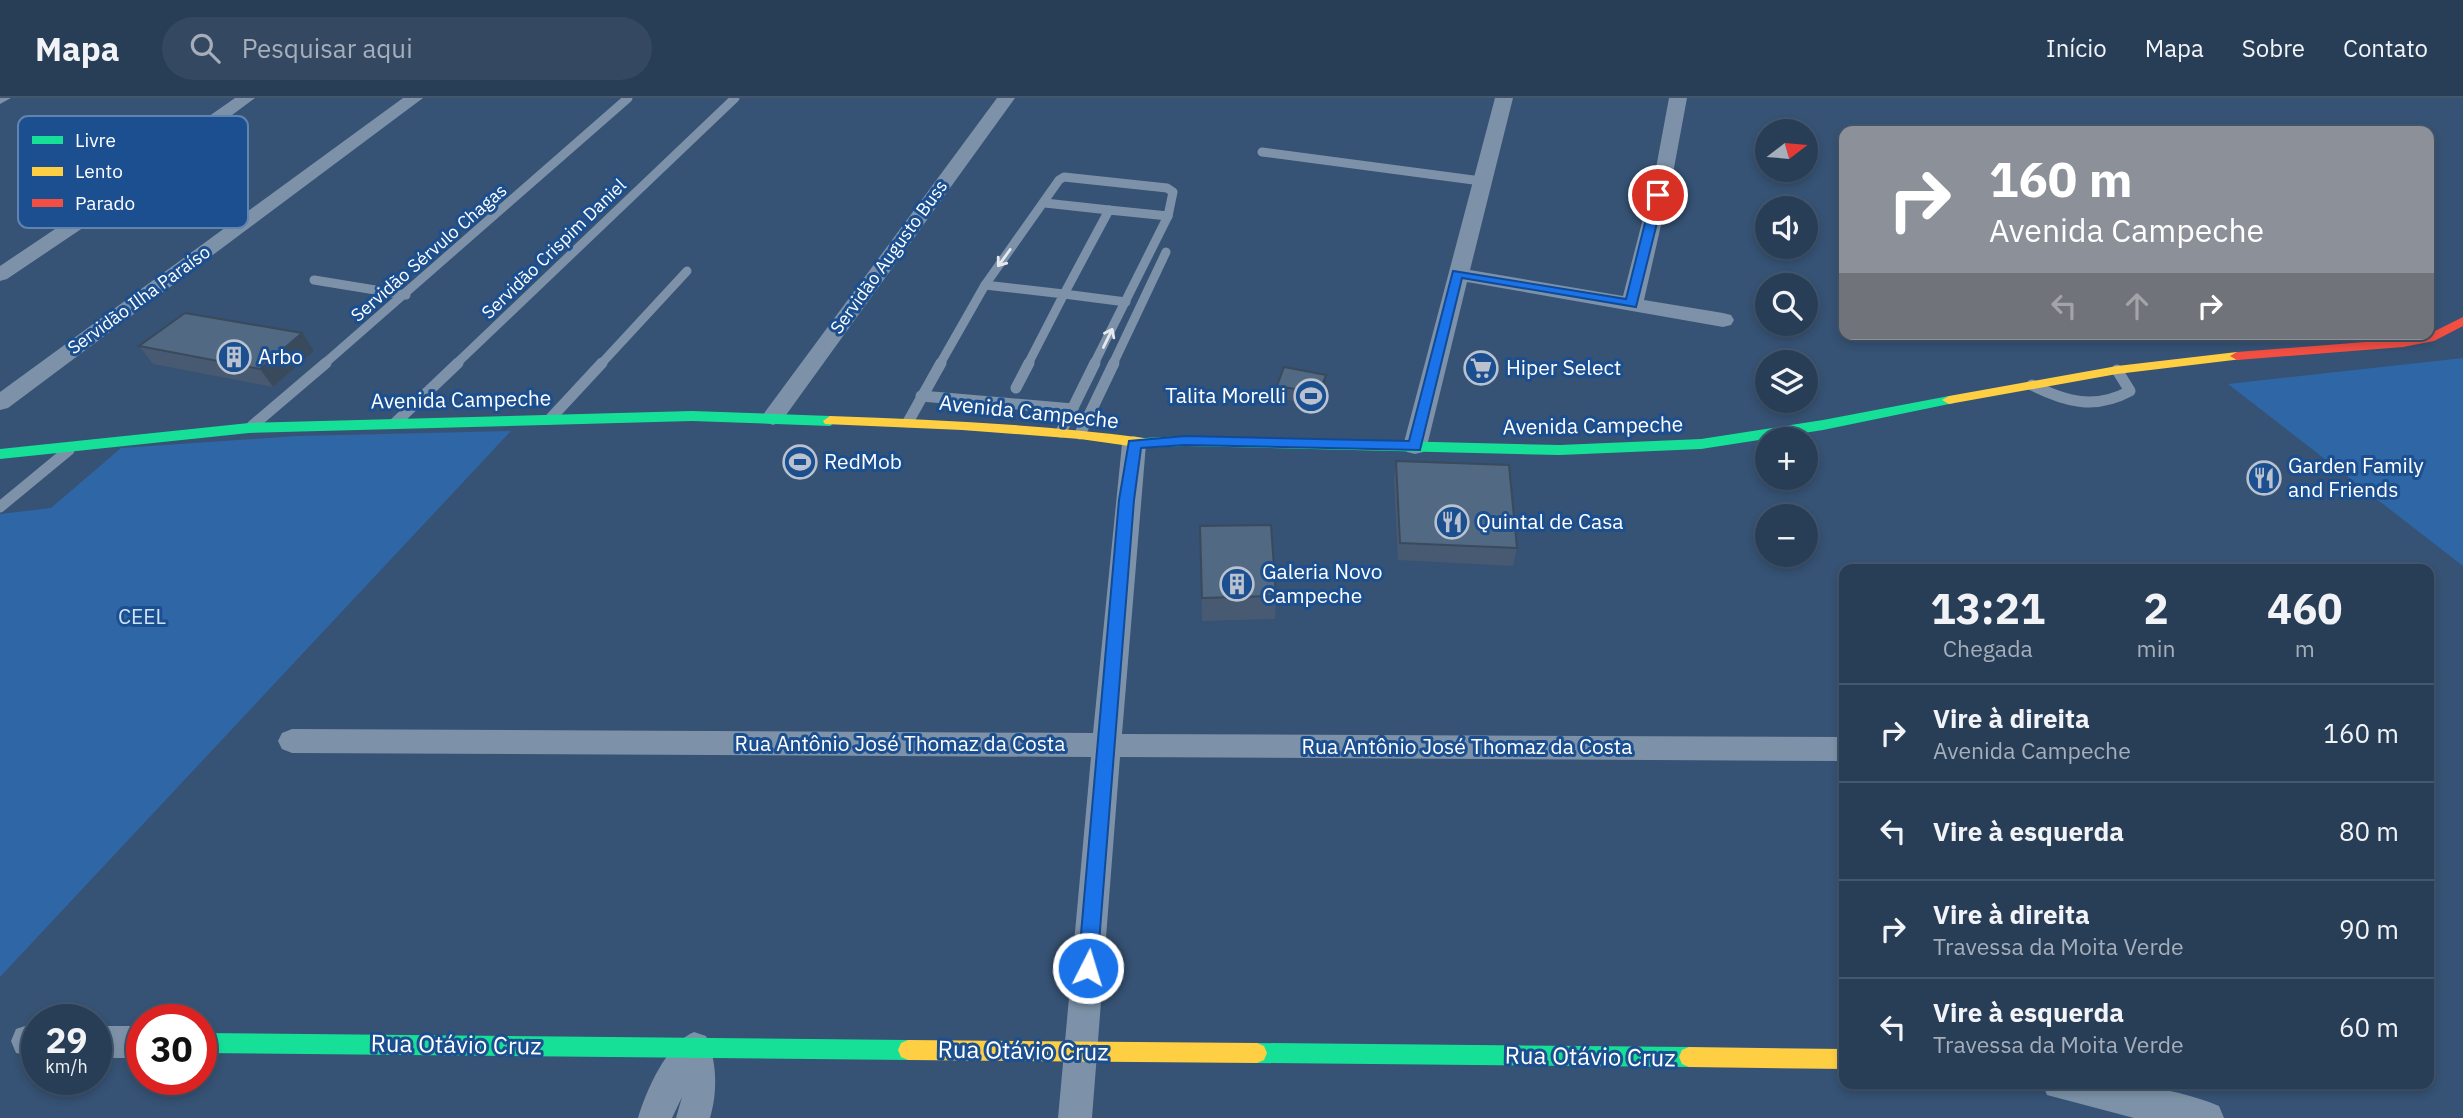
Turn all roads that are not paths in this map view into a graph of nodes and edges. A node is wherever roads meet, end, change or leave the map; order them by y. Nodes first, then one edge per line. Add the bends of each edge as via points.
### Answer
1 (246, 98) edge
2 (414, 98) edge
3 (628, 98) edge
4 (735, 98) edge
5 (1006, 98) edge
6 (1504, 98) edge
7 (1678, 98) edge
8 (221, 116) edge
9 (1262, 152) dead end
10 (1481, 181) junction
11 (1045, 203) junction
12 (1109, 210) junction
13 (1168, 216) junction
14 (248, 220) edge
15 (66, 228) edge
16 (238, 228) edge
17 (1166, 252) dead end
18 (4, 268) edge
19 (687, 271) dead end
20 (1457, 274) junction
21 (314, 280) dead end
22 (985, 285) junction
23 (1064, 294) junction
24 (406, 295) junction
25 (1126, 302) junction
26 (1632, 304) junction
27 (1723, 320) dead end
28 (2463, 321) edge
29 (2434, 336) edge
30 (2419, 340) edge
31 (2117, 370) junction
32 (2029, 384) junction
33 (1016, 388) dead end
34 (921, 396) junction
35 (975, 400) junction
36 (0, 403) edge
37 (1073, 409) junction
38 (772, 417) junction
39 (550, 419) junction
40 (908, 422) junction
41 (394, 423) junction
42 (962, 425) junction
43 (249, 428) junction
44 (1061, 432) junction
45 (1080, 434) junction
46 (1134, 444) junction
47 (75, 445) junction
48 (1415, 446) junction
49 (0, 454) edge
50 (0, 508) edge
51 (292, 741) dead end
52 (1106, 745) junction
53 (1839, 749) edge
54 (217, 1042) edge
55 (694, 1048) junction
56 (1081, 1052) junction
57 (1839, 1059) edge
58 (2084, 1089) edge
59 (655, 1118) edge
60 (693, 1118) edge
61 (1075, 1118) edge
62 (2207, 1118) edge

1 - 8 street
2 - 14 street, Servidão Ilha Paraíso
3 - 24 lane, Servidão Sérvulo Chagas
4 - 41 lane, Servidão Crispim Daniel
5 - 38 street, Servidão Augusto Buss
6 - 10 street
7 - 26 street
9 - 10 lane
10 - 20 street
11 - 12 lane
11 - 13 lane via 1064,177 1167,188 1173,192
11 -> 22 lane
12 - 13 lane
12 - 23 lane
13 - 25 lane
15 - 18 street
16 - 36 street, Servidão Ilha Paraíso
17 - 45 lane
19 - 39 lane
20 - 26 street
20 - 48 street
21 - 24 lane
22 - 23 lane
22 - 34 lane
23 - 25 lane
23 - 33 lane
24 - 43 lane, Servidão Sérvulo Chagas
37 -> 25 lane
26 - 27 street
28 - 29 main road, Avenida Campeche
30 - 31 main road, Avenida Campeche
31 - 32 main road, Avenida Campeche
31 - 32 lane via 2130,391 2120,398 2083,404 2061,400
32 - 48 main road, Avenida Campeche via 1701,444 1560,450
34 - 35 lane
34 - 40 lane
35 - 37 lane
35 - 42 lane
37 - 44 lane
38 - 39 main road, Avenida Campeche
38 - 40 main road, Avenida Campeche
39 - 41 main road, Avenida Campeche
40 - 42 main road, Avenida Campeche
41 - 43 main road, Avenida Campeche
42 - 44 main road, Avenida Campeche
43 - 47 main road, Avenida Campeche
44 - 45 main road, Avenida Campeche
45 - 46 main road, Avenida Campeche
46 - 48 main road, Avenida Campeche via 1185,440
46 - 52 street
47 - 49 main road, Avenida Campeche
47 - 50 lane
51 - 52 street, Rua Antônio José Thomaz da Costa
52 - 53 street, Rua Antônio José Thomaz da Costa
52 - 56 street
54 - 55 main road, Rua Otávio Cruz
55 - 56 main road, Rua Otávio Cruz
55 - 59 street via 661,1097
55 - 60 street via 699,1098
56 - 57 main road, Rua Otávio Cruz
56 - 61 street
58 - 62 street

